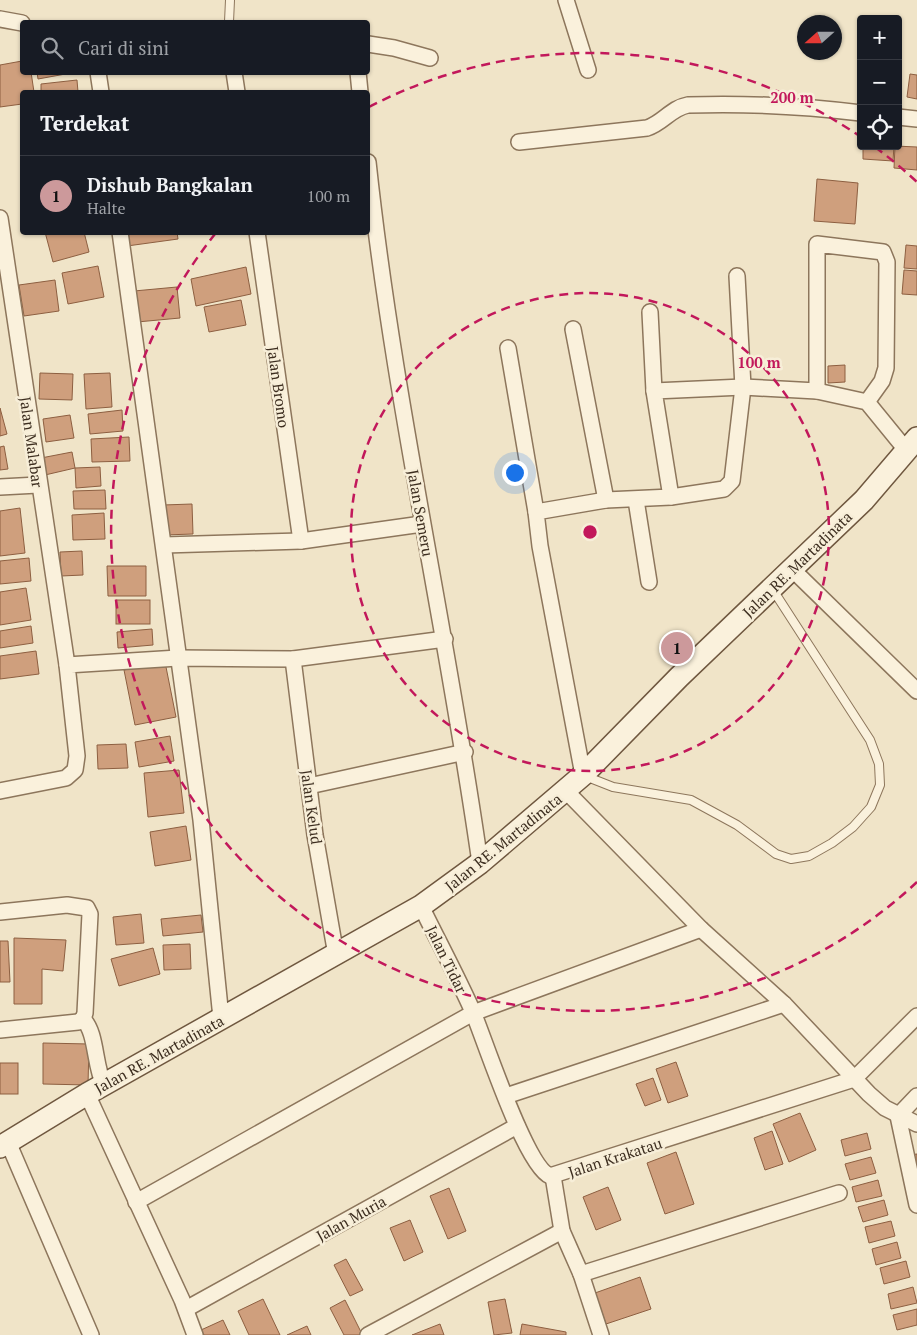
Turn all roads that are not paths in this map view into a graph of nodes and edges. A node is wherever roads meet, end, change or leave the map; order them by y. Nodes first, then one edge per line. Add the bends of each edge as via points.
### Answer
1 (230, 0) edge
2 (566, 0) edge
3 (0, 19) edge
4 (229, 20) edge
5 (20, 23) edge
6 (370, 44) edge
7 (430, 58) dead end
8 (588, 70) dead end
9 (98, 75) edge
10 (234, 75) edge
11 (358, 75) edge
12 (101, 90) edge
13 (237, 90) edge
14 (360, 90) edge
15 (857, 113) edge
16 (902, 117) edge
17 (917, 119) edge
18 (519, 142) dead end
19 (370, 181) edge
20 (0, 218) edge
21 (120, 235) edge
22 (257, 235) edge
23 (737, 276) dead end
24 (650, 312) dead end
25 (573, 329) dead end
26 (508, 348) dead end
27 (743, 386) junction
28 (654, 391) junction
29 (817, 392) junction
30 (866, 402) junction
31 (912, 444) edge
32 (38, 485) junction
33 (0, 487) edge
34 (671, 497) junction
35 (606, 500) junction
36 (636, 500) junction
37 (536, 512) junction
38 (422, 524) junction
39 (301, 541) junction
40 (164, 545) junction
41 (792, 569) junction
42 (649, 582) dead end
43 (772, 589) junction
44 (445, 639) junction
45 (178, 658) junction
46 (294, 659) junction
47 (67, 665) junction
48 (917, 691) edge
49 (465, 752) junction
50 (583, 775) junction
51 (309, 786) junction
52 (0, 791) edge
53 (566, 791) junction
54 (480, 863) junction
55 (421, 906) junction
56 (0, 912) edge
57 (701, 930) junction
58 (336, 955) junction
59 (784, 1004) junction
60 (473, 1013) junction
61 (917, 1016) edge
62 (221, 1018) junction
63 (83, 1019) junction
64 (0, 1030) edge
65 (854, 1079) junction
66 (96, 1089) junction
67 (506, 1096) junction
68 (917, 1096) edge
69 (898, 1116) junction
70 (917, 1124) edge
71 (517, 1126) junction
72 (4, 1144) edge
73 (553, 1176) junction
74 (839, 1193) dead end
75 (136, 1202) junction
76 (917, 1204) edge
77 (562, 1231) junction
78 (581, 1274) junction
79 (186, 1309) junction
80 (371, 1334) edge
81 (91, 1335) edge
82 (195, 1335) edge
83 (601, 1335) edge

1 - 4 lane
2 - 8 street
3 - 5 street
6 - 7 street
9 - 12 street
10 - 13 street
11 - 14 street
15 - 18 street via 736,103 688,105 673,111 659,124 646,128
16 - 17 street
19 - 38 street, Jalan Semeru via 377,247
20 - 32 street, Jalan Malabar
21 - 40 street
22 - 39 street, Jalan Bromo
23 - 27 street
24 - 28 street
25 - 35 street
26 - 37 street
27 - 28 street
27 - 29 street
27 - 34 street via 730,485 724,489
28 - 34 street
29 - 30 street
29 - 30 street via 817,244 883,252 887,262 886,368 882,381
30 - 31 street
31 - 41 main road, Jalan RE. Martadinata via 864,500
32 - 33 street
32 - 47 street, Jalan Malabar
34 - 36 street
35 - 36 street
35 - 37 street
36 - 42 street
37 - 50 street
38 - 39 street
38 - 44 street, Jalan Semeru
39 - 40 street
40 - 45 street
41 - 43 main road, Jalan RE. Martadinata
41 - 48 street
43 - 50 main road, Jalan RE. Martadinata via 679,677
43 - 50 lane via 870,740 879,764 880,785 871,806 853,827 809,856 784,858 737,825 691,800 613,788
44 - 46 street
44 - 49 street, Jalan Semeru
45 - 46 street
45 - 47 street
45 - 62 street via 201,820
46 - 51 street, Jalan Kelud
47 - 52 street, Jalan Malabar via 77,756 75,770 58,780
49 - 51 street
49 - 54 street, Jalan Semeru
50 - 53 main road, Jalan RE. Martadinata
51 - 58 street, Jalan Kelud
53 - 54 main road, Jalan RE. Martadinata
53 - 57 street
54 - 55 main road, Jalan RE. Martadinata
55 - 58 main road, Jalan RE. Martadinata
55 - 60 street, Jalan Tidar
56 - 63 street via 67,906 87,908 90,914
57 - 59 street
57 - 60 street
58 - 62 main road, Jalan RE. Martadinata
59 - 65 street
59 - 67 street
60 - 67 street, Jalan Krakatau
60 - 75 street
61 - 65 street
62 - 66 main road, Jalan RE. Martadinata
63 - 64 street
63 - 66 street via 90,1030
65 - 69 street via 884,1108
65 - 73 street, Jalan Krakatau
66 - 72 main road, Jalan RE. Martadinata
66 - 75 street
67 - 71 street, Jalan Krakatau
68 - 69 street
69 - 70 street
69 - 76 street
71 - 73 street, Jalan Krakatau via 540,1168 546,1175
71 - 79 street, Jalan Muria
72 - 81 street
73 - 77 street
74 - 78 street
75 - 79 street
77 - 78 street
77 - 80 street
78 - 83 street
79 - 82 street

